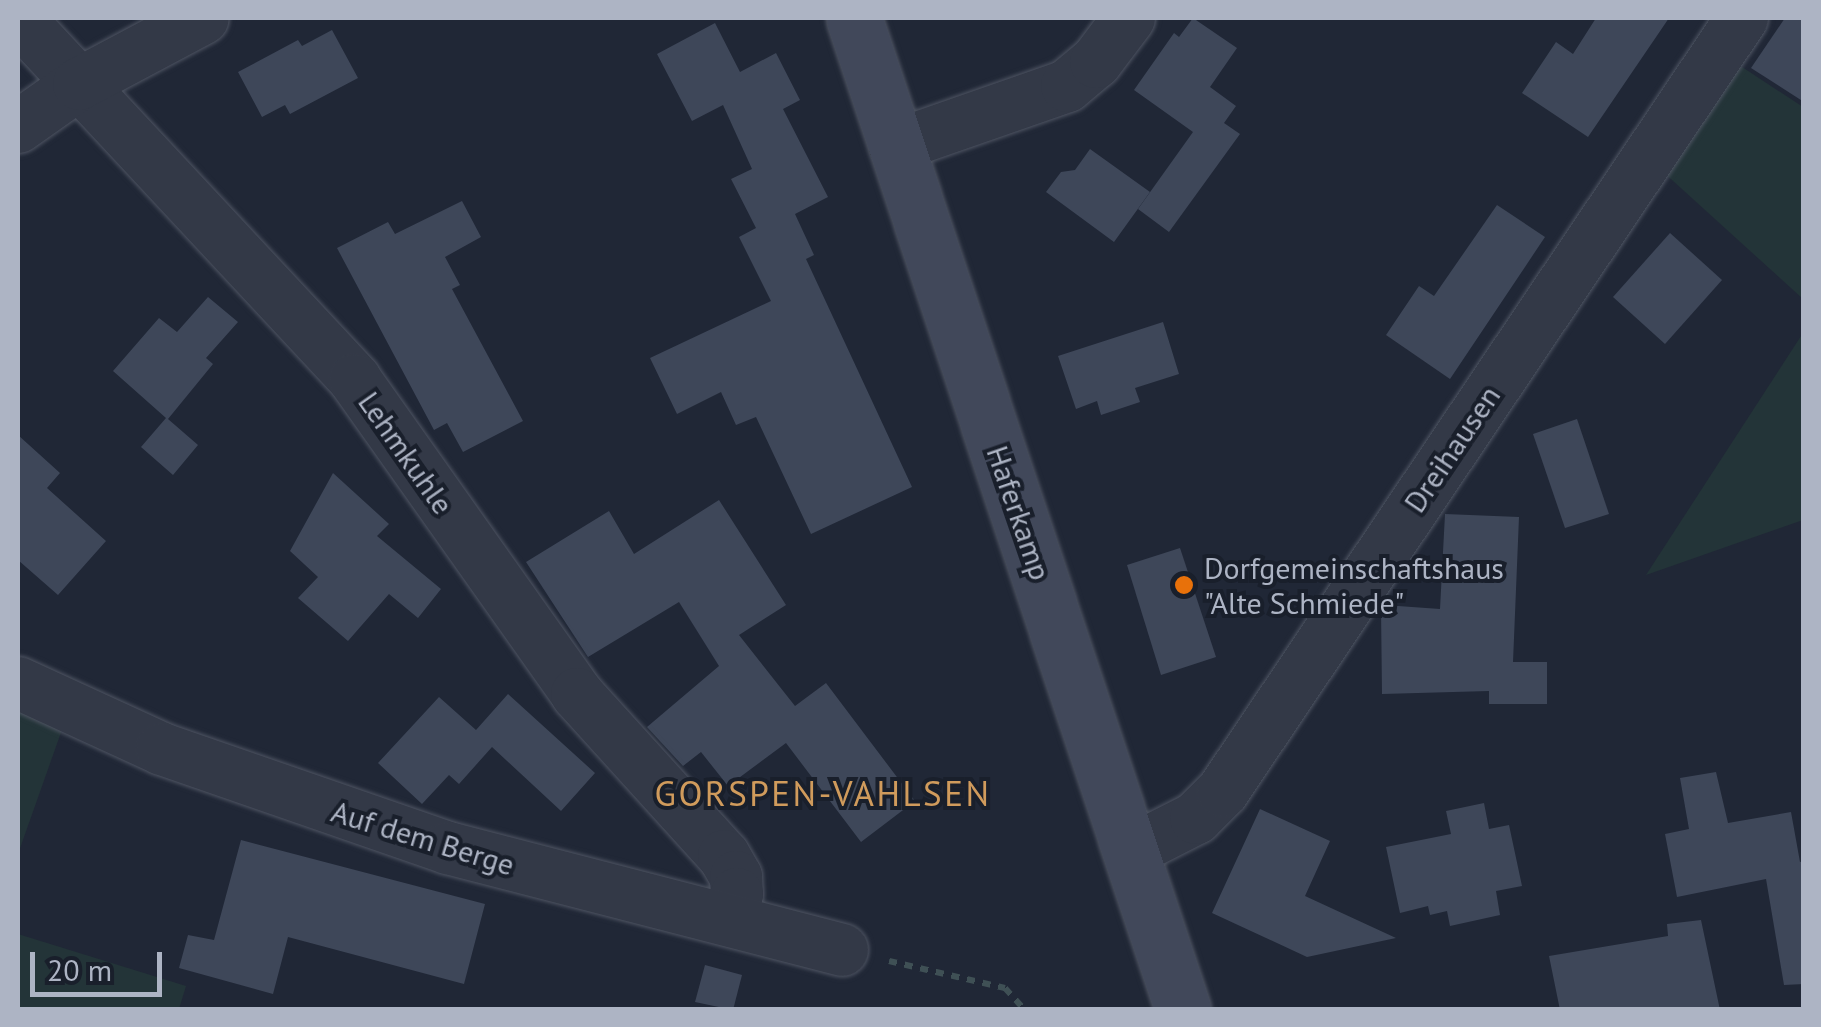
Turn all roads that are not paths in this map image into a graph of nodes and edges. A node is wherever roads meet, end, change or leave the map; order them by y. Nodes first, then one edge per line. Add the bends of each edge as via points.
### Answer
1 (18, 18) edge
2 (203, 18) edge
3 (854, 18) edge
4 (1129, 18) edge
5 (1742, 18) edge
6 (79, 84) junction
7 (18, 127) edge
8 (895, 146) junction
9 (18, 684) edge
10 (1133, 850) junction
11 (728, 920) junction
12 (842, 950) road end
13 (1183, 1010) edge

1 - 6 street, Lehmkuhle
2 - 6 street
3 - 8 street, Haferkamp
4 - 8 street via 1096,62 1067,86
5 - 10 street, Dreihausen via 1223,791 1196,818
6 - 7 street
6 - 11 street, Lehmkuhle via 355,380 576,694 724,856 738,894
8 - 10 street, Haferkamp
9 - 11 street, Auf dem Berge via 162,749 296,798 536,873
10 - 13 street, Haferkamp
11 - 12 street, Auf dem Berge

